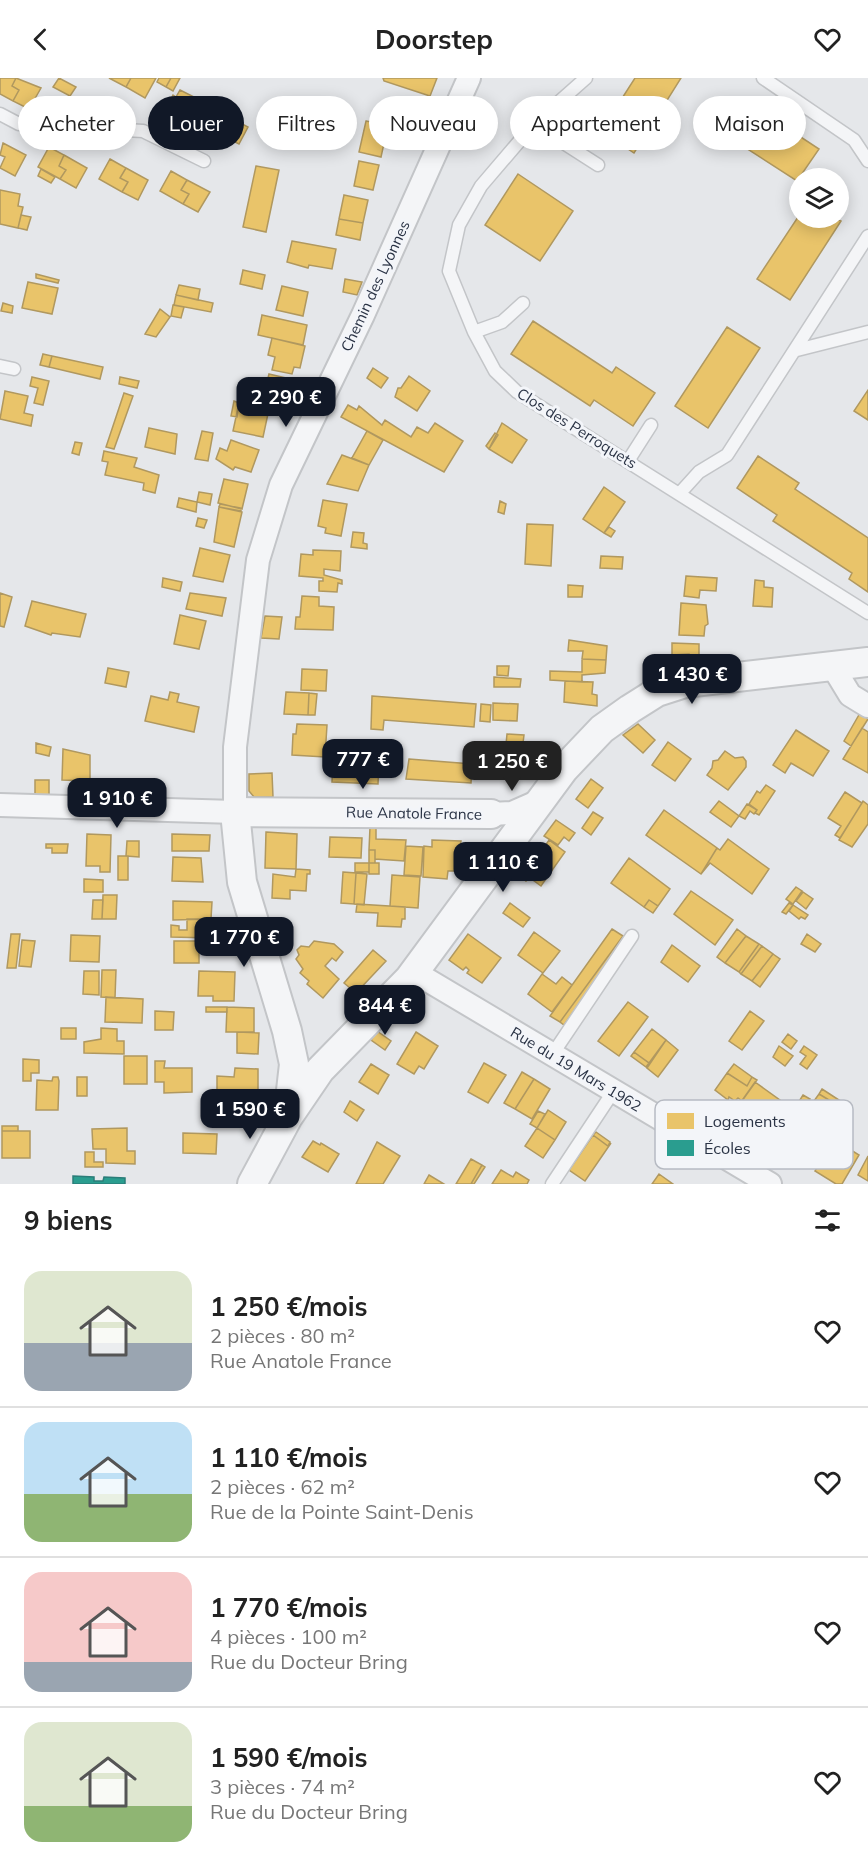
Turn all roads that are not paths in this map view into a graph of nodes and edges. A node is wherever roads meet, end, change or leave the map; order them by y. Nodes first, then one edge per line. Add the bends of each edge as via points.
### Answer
1 (469, 78) edge
2 (586, 78) edge
3 (763, 78) edge
4 (566, 96) edge
5 (0, 114) edge
6 (512, 150) edge
7 (575, 150) edge
8 (868, 160) edge
9 (204, 161) dead end
10 (598, 165) dead end
11 (868, 236) edge
12 (523, 303) dead end
13 (474, 332) junction
14 (868, 332) edge
15 (797, 350) junction
16 (0, 366) edge
17 (14, 369) dead end
18 (651, 425) dead end
19 (628, 461) junction
20 (680, 493) junction
21 (868, 613) edge
22 (868, 662) edge
23 (833, 667) junction
24 (868, 706) edge
25 (537, 802) junction
26 (0, 805) edge
27 (235, 812) junction
28 (491, 814) junction
29 (508, 848) junction
30 (632, 936) dead end
31 (414, 972) junction
32 (552, 1055) junction
33 (307, 1067) junction
34 (613, 1092) junction
35 (655, 1117) edge
36 (744, 1169) edge
37 (252, 1184) edge
38 (552, 1184) edge
39 (770, 1184) edge

1 - 27 street, Chemin des Lyonnes via 363,315 281,485 257,572 235,747
2 - 4 lane, Clos des Perroquets
3 - 8 lane via 854,140
5 - 9 lane via 19,124 143,130
6 - 13 lane, Clos des Perroquets via 481,186 459,225 449,270
7 - 10 lane
11 - 15 lane
12 - 13 lane via 502,322
13 - 19 lane, Clos des Perroquets via 495,371 517,392
14 - 15 lane
15 - 20 lane via 727,455 699,472
16 - 17 lane
18 - 19 lane
19 - 20 lane, Clos des Perroquets
20 - 21 lane, Clos des Perroquets
22 - 23 street, Rue Anatole France
23 - 24 street via 850,695
23 - 25 street, Rue Anatole France via 712,678 657,692 602,729
25 - 28 street, Rue Anatole France via 512,813
25 - 29 street
26 - 27 street
27 - 28 street, Rue Anatole France
27 - 33 street via 243,882 287,1030
28 - 29 street via 503,828
29 - 31 street
30 - 32 lane
31 - 32 street, Rue du 19 Mars 1962
31 - 33 street
32 - 34 street, Rue du 19 Mars 1962
33 - 37 street via 288,1117
34 - 35 street, Rue du 19 Mars 1962
34 - 38 lane
36 - 39 street, Rue du 19 Mars 1962

